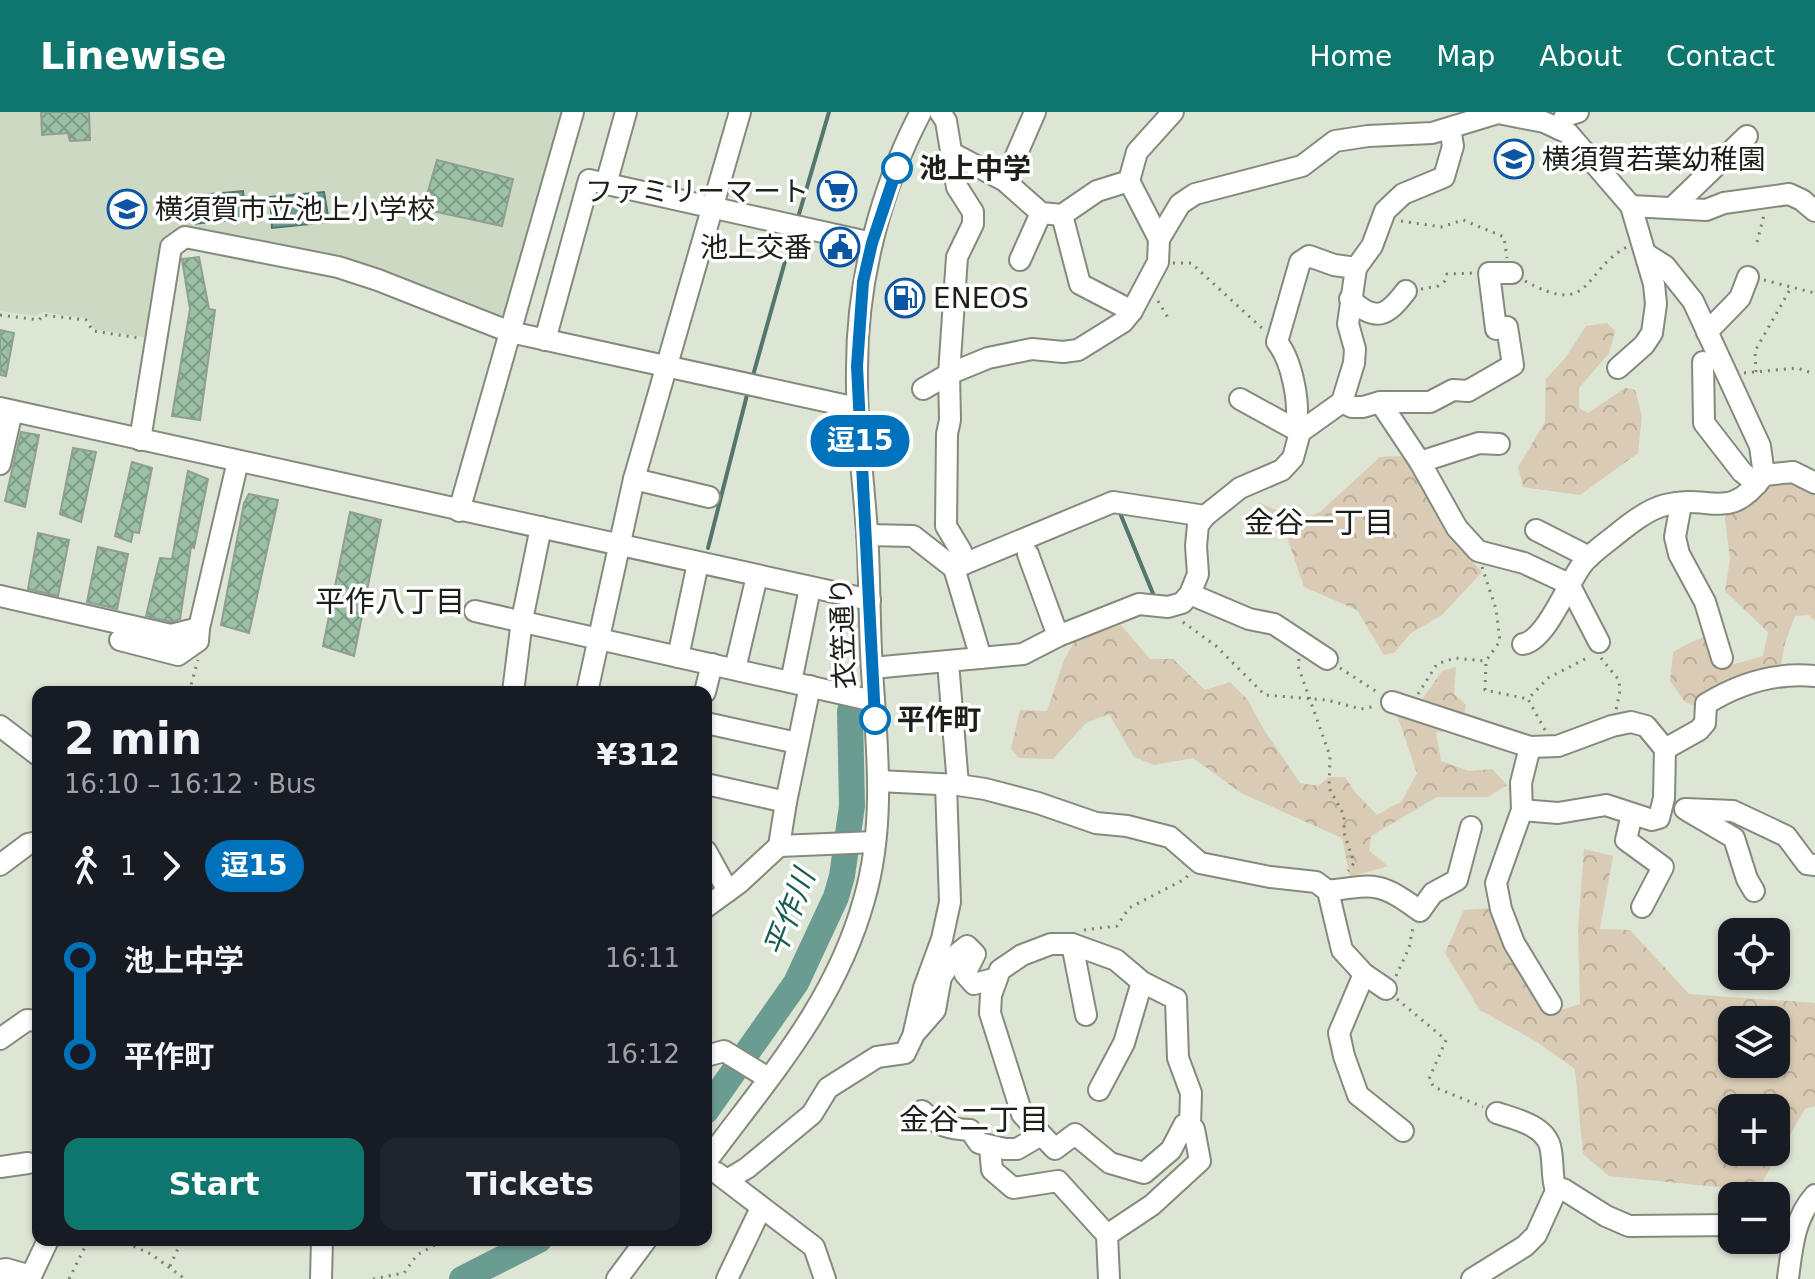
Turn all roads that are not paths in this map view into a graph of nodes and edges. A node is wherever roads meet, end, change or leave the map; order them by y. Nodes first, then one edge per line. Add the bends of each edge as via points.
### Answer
1 (573, 112) edge
2 (626, 112) edge
3 (740, 112) edge
4 (921, 112) edge
5 (940, 112) edge
6 (1035, 112) edge
7 (1173, 112) edge
8 (1578, 112) edge
9 (1498, 113) edge
10 (1450, 128) junction
11 (1559, 129) junction
12 (1747, 136) dead end
13 (952, 153) junction
14 (1005, 181) junction
15 (1129, 181) junction
16 (606, 184) junction
17 (1631, 206) junction
18 (1673, 207) junction
19 (712, 208) junction
20 (1815, 211) edge
21 (1041, 213) junction
22 (1062, 215) junction
23 (1159, 239) junction
24 (872, 243) junction
25 (1643, 247) junction
26 (1020, 260) dead end
27 (1356, 268) junction
28 (1512, 273) road end
29 (1748, 277) road end
30 (1406, 291) road end
31 (1350, 299) junction
32 (1132, 311) junction
33 (510, 332) junction
34 (1707, 332) junction
35 (545, 340) junction
36 (1703, 362) dead end
37 (667, 367) junction
38 (1618, 368) dead end
39 (949, 374) junction
40 (923, 389) dead end
41 (1240, 399) dead end
42 (1342, 402) junction
43 (1380, 402) junction
44 (857, 408) junction
45 (6, 410) edge
46 (1298, 430) junction
47 (140, 440) junction
48 (1499, 444) dead end
49 (238, 461) junction
50 (1420, 462) junction
51 (0, 464) edge
52 (634, 479) junction
53 (1760, 479) junction
54 (1815, 483) edge
55 (709, 497) dead end
56 (1681, 504) junction
57 (459, 511) junction
58 (1205, 516) junction
59 (541, 527) junction
60 (1536, 530) dead end
61 (867, 535) junction
62 (618, 545) junction
63 (1028, 554) dead end
64 (1589, 557) junction
65 (698, 563) junction
66 (959, 566) junction
67 (757, 576) junction
68 (1569, 584) junction
69 (810, 588) junction
70 (1190, 594) junction
71 (0, 596) edge
72 (870, 600) junction
73 (475, 611) dead end
74 (522, 620) junction
75 (199, 634) junction
76 (1058, 636) junction
77 (597, 637) junction
78 (120, 640) dead end
79 (1599, 642) dead end
80 (1523, 644) road end
81 (678, 657) junction
82 (981, 658) junction
83 (1722, 658) dead end
84 (1327, 659) road end
85 (948, 662) junction
86 (712, 664) junction
87 (872, 668) junction
88 (735, 669) junction
89 (1815, 676) edge
90 (801, 684) junction
91 (514, 686) edge
92 (588, 686) edge
93 (706, 686) edge
94 (874, 701) junction
95 (1402, 705) road end
96 (712, 724) edge
97 (1, 729) edge
98 (797, 743) junction
99 (1537, 747) junction
100 (1665, 749) junction
101 (32, 751) edge
102 (879, 781) junction
103 (712, 785) edge
104 (952, 785) junction
105 (1664, 798) junction
106 (786, 802) junction
107 (1685, 809) junction
108 (1522, 810) junction
109 (1632, 814) junction
110 (1471, 827) dead end
111 (875, 842) junction
112 (32, 843) edge
113 (779, 846) junction
114 (712, 862) edge
115 (0, 865) edge
116 (1815, 865) edge
117 (728, 891) junction
118 (1328, 891) junction
119 (1754, 891) dead end
120 (712, 903) edge
121 (1642, 907) dead end
122 (1072, 944) junction
123 (1364, 974) junction
124 (997, 978) junction
125 (1142, 982) junction
126 (1386, 989) road end
127 (1551, 1004) dead end
128 (1086, 1015) dead end
129 (32, 1020) edge
130 (914, 1034) junction
131 (0, 1039) edge
132 (712, 1054) edge
133 (768, 1078) junction
134 (1099, 1090) dead end
135 (922, 1111) dead end
136 (1497, 1113) road end
137 (1190, 1125) junction
138 (1403, 1131) dead end
139 (1041, 1135) junction
140 (990, 1147) junction
141 (712, 1156) edge
142 (28, 1163) dead end
143 (0, 1167) edge
144 (712, 1169) edge
145 (727, 1180) junction
146 (1556, 1191) junction
147 (1815, 1195) edge
148 (761, 1208) junction
149 (1718, 1225) edge
150 (1790, 1226) edge
151 (1107, 1235) junction
152 (46, 1246) edge
153 (322, 1246) edge
154 (642, 1246) edge
155 (1786, 1254) edge
156 (0, 1270) edge
157 (34, 1277) edge
158 (321, 1279) edge
159 (617, 1279) edge
160 (727, 1279) edge
161 (825, 1279) edge
162 (1109, 1279) edge
163 (1472, 1279) edge
164 (1787, 1279) edge

1 - 33 street
2 - 16 street
3 - 19 street
4 - 24 street, 衣笠通り
5 - 13 street
6 - 14 street
7 - 15 street via 1137,152
8 - 11 street via 1565,116
9 - 10 street
9 - 11 street
10 - 23 street via 1335,141 1302,166 1195,194 1180,204
10 - 27 street via 1453,146 1444,177 1403,194 1385,211 1372,246
11 - 17 street via 1579,143
12 - 18 street
13 - 14 street
13 - 39 street via 957,187 973,212 973,224 957,257
14 - 21 street
15 - 22 street via 1097,191
15 - 23 street
16 - 19 street
16 - 35 street via 589,180
17 - 18 street
17 - 25 street
18 - 20 street via 1706,210 1789,194
19 - 24 street
19 - 37 street
21 - 22 street
21 - 26 street
22 - 32 street via 1080,284
23 - 32 street via 1158,262
24 - 44 street, 衣笠通り via 863,282
25 - 34 street via 1679,281
25 - 38 street via 1654,284 1652,333
27 - 31 street
27 - 46 street via 1309,256 1300,262 1277,342 1287,355
28 - 43 street via 1489,273 1496,329 1507,327 1513,365 1468,391 1453,390 1430,402
29 - 34 street via 1740,298
30 - 31 street via 1383,314 1369,314
31 - 42 street via 1354,363
32 - 39 street via 1078,350 1032,349 988,358
33 - 35 street
33 - 47 street via 338,267 185,237 171,247
33 - 57 street
34 - 53 street via 1760,446
35 - 37 street
36 - 53 street via 1704,423 1742,472
37 - 44 street
37 - 52 street
39 - 40 street
39 - 66 street via 946,526 961,551
41 - 46 street
42 - 43 street via 1352,407
42 - 46 street
43 - 50 street
44 - 61 street, 衣笠通り
45 - 47 street
45 - 51 street
46 - 58 street via 1293,458 1282,470 1240,488
47 - 49 street
48 - 50 street via 1479,443
49 - 57 street
49 - 75 street
50 - 68 street via 1457,528 1482,552 1524,563
52 - 55 street
52 - 62 street
53 - 54 street via 1793,472
53 - 56 street via 1737,502
56 - 64 street via 1655,509
56 - 83 street via 1675,537 1679,554 1705,602
57 - 59 street
58 - 66 street via 1113,502
58 - 70 street via 1198,525 1198,574
59 - 62 street
59 - 74 street
60 - 64 street
61 - 66 street via 913,536
61 - 72 street, 衣笠通り
62 - 65 street
62 - 77 street
63 - 76 street
64 - 68 street
65 - 67 street
65 - 81 street
66 - 82 street
67 - 69 street
67 - 88 street
68 - 79 street
68 - 80 street via 1542,631
69 - 72 street
69 - 90 street
70 - 76 street via 1182,603 1139,604
70 - 84 street via 1274,624
71 - 75 street via 171,635
72 - 87 street, 衣笠通り
73 - 74 street
74 - 77 street
74 - 91 street
75 - 78 street via 178,655
76 - 82 street via 1023,654
77 - 81 street
77 - 92 street
81 - 86 street
82 - 85 street
85 - 87 street
85 - 104 street
86 - 88 street
86 - 93 street
87 - 94 street, 衣笠通り
88 - 90 street
89 - 100 street via 1789,673 1731,688 1706,704 1699,730
90 - 94 street
90 - 98 street
94 - 102 street, 衣笠通り
95 - 99 street
96 - 98 street
97 - 101 street
98 - 106 street
99 - 100 street via 1558,746 1631,722 1646,726
99 - 108 street via 1521,783
100 - 105 street
102 - 104 street
102 - 111 street, 衣笠通り
103 - 106 street
104 - 118 street via 1170,837 1200,863 1316,882
104 - 130 street via 950,902
105 - 107 street
105 - 109 street via 1659,818
106 - 113 street
107 - 116 street via 1733,811 1786,836 1807,864
107 - 119 street via 1734,838
108 - 109 street via 1558,813 1606,805
108 - 127 street via 1496,883 1514,943
109 - 121 street via 1626,840 1663,867
110 - 118 street via 1457,880 1433,893 1420,911 1385,887
111 - 113 street
111 - 133 street, 衣笠通り via 849,948 826,996
112 - 115 street
113 - 117 street
114 - 117 street
117 - 120 street
118 - 123 street via 1342,950
122 - 124 street via 1051,944 1022,955
122 - 125 street via 1116,960
122 - 128 street
123 - 126 street
123 - 138 street via 1339,1033 1344,1056 1358,1095
124 - 130 street via 974,984 965,974 975,954 967,946 941,977 935,1010
124 - 139 street via 990,1013 1022,1114
125 - 134 street via 1124,1043
125 - 137 street via 1176,999 1178,1058 1191,1093
129 - 131 street
130 - 145 street via 905,1053 877,1057 828,1088 812,1114
132 - 133 street via 724,1051
133 - 141 street, 衣笠通り
135 - 140 street via 936,1125 970,1130 979,1143
136 - 146 street via 1544,1134
137 - 139 street via 1184,1125 1171,1150 1144,1173 1110,1163 1075,1134 1055,1149
137 - 151 street via 1200,1161 1152,1205
139 - 140 street via 1017,1149
140 - 151 street via 992,1170 1013,1188 1058,1181
142 - 143 street
144 - 145 street
145 - 148 street
146 - 149 street via 1563,1189 1629,1226
146 - 163 street via 1536,1235
147 - 150 street
148 - 160 street
148 - 161 street via 814,1247
151 - 162 street
152 - 157 street
153 - 158 street
154 - 159 street
155 - 164 street
156 - 157 street

